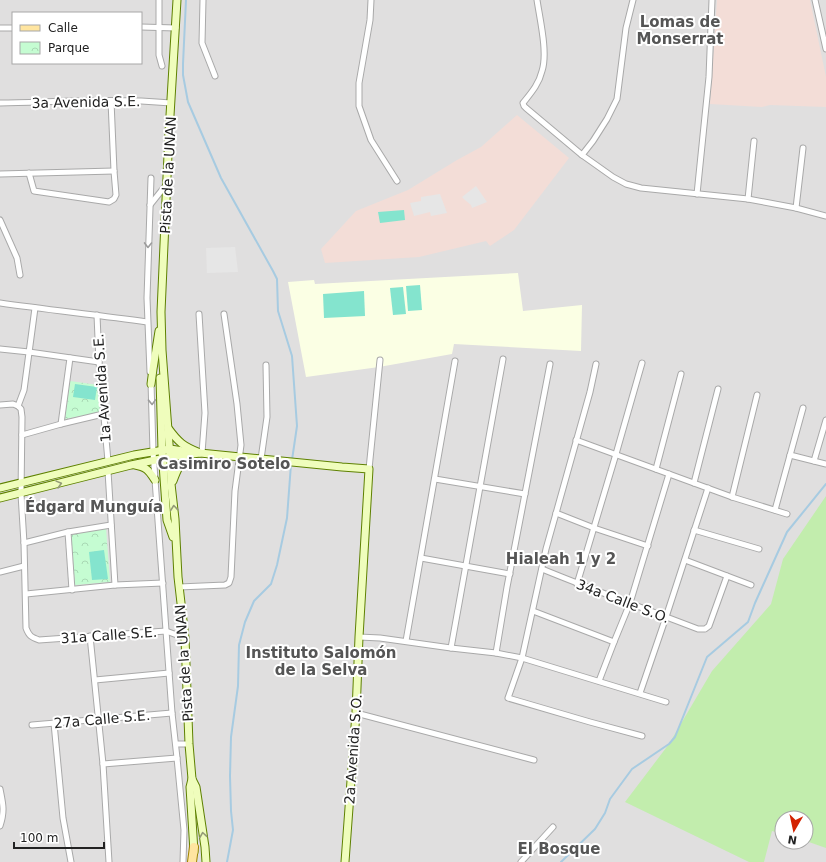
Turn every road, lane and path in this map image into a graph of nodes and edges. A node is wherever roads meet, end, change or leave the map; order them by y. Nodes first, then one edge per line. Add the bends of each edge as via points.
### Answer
1 (159, 0) edge
2 (178, 0) edge
3 (203, 0) edge
4 (371, 0) edge
5 (537, 0) edge
6 (633, 0) edge
7 (712, 0) edge
8 (815, 0) edge
9 (142, 27) edge
10 (158, 27) junction
11 (0, 28) edge
12 (12, 28) edge
13 (176, 28) junction
14 (826, 49) edge
15 (162, 66) dead end
16 (215, 76) dead end
17 (111, 101) junction
18 (0, 103) edge
19 (171, 103) junction
20 (754, 141) dead end
21 (803, 148) dead end
22 (582, 155) junction
23 (114, 171) junction
24 (0, 174) edge
25 (29, 174) junction
26 (151, 178) dead end
27 (397, 181) dead end
28 (167, 184) junction
29 (696, 194) junction
30 (748, 199) junction
31 (149, 206) junction
32 (796, 208) junction
33 (826, 216) edge
34 (0, 220) edge
35 (20, 275) dead end
36 (0, 303) edge
37 (35, 308) junction
38 (199, 314) dead end
39 (224, 314) dead end
40 (97, 315) junction
41 (162, 321) junction
42 (148, 322) junction
43 (0, 349) edge
44 (162, 350) junction
45 (29, 352) junction
46 (70, 358) junction
47 (380, 360) dead end
48 (503, 360) dead end
49 (456, 361) dead end
50 (99, 362) junction
51 (642, 363) dead end
52 (266, 364) dead end
53 (550, 364) dead end
54 (596, 364) dead end
55 (681, 374) dead end
56 (151, 384) junction
57 (718, 389) dead end
58 (758, 395) dead end
59 (0, 405) edge
60 (18, 406) junction
61 (803, 408) dead end
62 (103, 414) junction
63 (826, 420) edge
64 (61, 424) junction
65 (168, 428) junction
66 (22, 435) junction
67 (576, 440) junction
68 (166, 449) junction
69 (153, 452) junction
70 (201, 453) junction
71 (616, 454) junction
72 (790, 455) junction
73 (240, 457) junction
74 (167, 458) junction
75 (261, 459) junction
76 (154, 460) junction
77 (108, 461) junction
78 (814, 461) junction
79 (826, 464) edge
80 (131, 465) junction
81 (369, 469) junction
82 (656, 469) junction
83 (108, 471) junction
84 (670, 474) junction
85 (434, 478) junction
86 (155, 480) junction
87 (21, 483) junction
88 (694, 483) junction
89 (171, 484) junction
90 (480, 486) junction
91 (0, 488) edge
92 (708, 488) junction
93 (21, 494) junction
94 (525, 494) junction
95 (732, 497) junction
96 (0, 498) edge
97 (775, 510) junction
98 (556, 513) junction
99 (787, 514) dead end
100 (111, 524) junction
101 (594, 528) junction
102 (694, 530) junction
103 (68, 532) junction
104 (24, 543) junction
105 (648, 546) junction
106 (176, 547) junction
107 (759, 550) dead end
108 (420, 558) junction
109 (685, 560) junction
110 (24, 566) junction
111 (466, 566) junction
112 (542, 569) junction
113 (0, 572) edge
114 (510, 574) junction
115 (727, 576) junction
116 (163, 583) junction
117 (577, 584) junction
118 (115, 585) junction
119 (751, 585) dead end
120 (179, 587) junction
121 (72, 590) junction
122 (26, 594) junction
123 (630, 603) junction
124 (533, 611) junction
125 (666, 617) junction
126 (166, 631) junction
127 (90, 636) junction
128 (359, 637) junction
129 (184, 638) junction
130 (406, 641) junction
131 (614, 642) junction
132 (451, 648) junction
133 (496, 653) junction
134 (522, 658) junction
135 (169, 673) junction
136 (95, 680) junction
137 (599, 681) junction
138 (640, 693) junction
139 (666, 702) dead end
140 (172, 713) junction
141 (356, 713) junction
142 (99, 720) junction
143 (54, 723) junction
144 (32, 725) dead end
145 (642, 736) dead end
146 (176, 744) junction
147 (189, 744) junction
148 (178, 758) junction
149 (534, 760) dead end
150 (103, 764) junction
151 (192, 779) junction
152 (0, 788) edge
153 (0, 826) edge
154 (553, 827) dead end
155 (194, 847) joint
156 (71, 862) edge
157 (109, 862) edge
158 (183, 862) edge
159 (193, 862) edge
160 (206, 862) edge
161 (345, 862) edge
162 (521, 862) edge

1 - 10 street
2 - 13 main road, Pista de la UNAN
3 - 16 street via 202,43
4 - 27 street via 359,83 359,106 371,140
5 - 22 street via 544,61 535,88 524,106
6 - 22 street via 626,28 617,99 607,119
7 - 29 street via 709,77
8 - 14 street
9 - 10 street
10 - 13 street
10 - 15 street
11 - 12 street
13 - 19 main road, Pista de la UNAN
17 - 18 street, 3a Avenida S.E.
17 - 19 street, 3a Avenida S.E.
17 - 23 street
19 - 28 main road, Pista de la UNAN
20 - 30 street
21 - 32 street
22 - 29 street via 626,184
23 - 25 street
23 - 25 street via 116,195 109,202 34,191
24 - 25 street
26 - 31 street
28 - 31 street
28 - 41 main road, Pista de la UNAN
29 - 30 street
30 - 32 street
31 -> 42 street
32 - 33 street
34 - 35 street via 17,258
36 - 37 street
37 - 40 street
37 - 45 street
38 - 70 street via 205,413
39 - 73 street via 237,404
40 - 42 street
40 - 50 street, 1a Avenida S.E.
41 - 44 main road, Pista de la UNAN
41 - 56 main road
42 - 56 street
43 - 45 street
44 - 65 main road, Pista de la UNAN
44 - 68 main road, Pista de la UNAN via 160,374
45 - 46 street
45 - 60 street via 24,390
46 - 50 street
46 - 64 street
47 - 81 street
48 - 90 street
49 - 85 street
50 - 62 street, 1a Avenida S.E.
51 - 71 street
52 - 75 street via 267,417
53 - 94 street
54 - 67 street
55 - 82 street
56 -> 69 street
57 - 88 street
58 - 95 street
59 - 60 street
60 - 66 street via 22,416
61 - 72 street
62 - 64 street
62 - 77 street, 1a Avenida S.E.
63 - 78 street
64 - 66 street
65 - 68 main road, Pista de la UNAN
65 - 70 main road via 185,447
66 - 87 street
67 - 71 street
67 - 98 street
68 - 69 main road
68 - 70 main road
68 - 74 main road, Pista de la UNAN
69 - 76 street
69 - 77 main road
70 - 73 main road
70 - 74 main road
70 - 89 main road via 183,460
71 - 82 street
71 - 101 street
72 - 78 street
72 - 97 street
73 - 75 main road
73 - 120 street via 235,491 229,583
74 - 76 main road
74 - 89 main road, Pista de la UNAN
74 - 106 main road, Pista de la UNAN via 167,520
75 - 81 main road
76 - 80 main road
76 - 86 street
77 - 87 main road
78 - 79 street
80 - 83 main road
80 - 86 main road via 142,466
81 - 128 main road, 2a Avenida S.O.
82 - 84 street
93 -> 83 main road
83 - 100 street
84 - 88 street
84 - 105 street
85 - 90 street
85 - 108 street
86 - 116 street
87 - 91 main road
87 - 93 street
88 - 92 street
106 -> 89 main road, Pista de la UNAN
90 - 94 street
90 - 111 street
92 - 95 street
92 - 102 street
93 - 96 main road
93 - 104 street
94 - 114 street
95 - 97 street
97 - 99 street
98 - 101 street
98 - 112 street
100 - 103 street
100 - 118 street
101 - 105 street
101 - 117 street
102 - 107 street
102 - 109 street
103 - 104 street
103 - 121 street
104 - 110 street
105 - 123 street
106 - 120 main road, Pista de la UNAN
108 - 111 street
108 - 130 street
109 - 115 street
109 - 125 street
110 - 113 street
110 - 122 street
111 - 114 street
111 - 132 street
112 - 117 street, 34a Calle S.O.
112 - 124 street
114 - 133 street
115 - 119 street
115 - 125 street, 34a Calle S.O. via 709,626 698,629
116 - 118 street
116 - 126 street
117 - 123 street, 34a Calle S.O.
118 - 121 street
120 - 129 main road, Pista de la UNAN
121 - 122 street
122 - 127 street, 31a Calle S.E. via 26,628 32,637 39,640
123 - 125 street, 34a Calle S.O.
123 - 131 street
124 - 131 street
124 - 134 street
125 - 138 street
126 - 127 street, 31a Calle S.E.
126 - 129 street, 31a Calle S.E.
126 - 135 street
127 - 136 street
128 - 130 street
128 - 141 main road, 2a Avenida S.O.
129 - 147 main road, Pista de la UNAN
130 - 132 street
131 - 137 street
132 - 133 street
133 - 134 street
134 - 137 street
134 - 145 street via 508,698
135 - 136 street
135 - 140 street
136 - 142 street
137 - 138 street
138 - 139 street
140 - 142 street, 27a Calle S.E.
140 - 146 street
141 - 149 street
141 - 161 main road, 2a Avenida S.O.
142 - 143 street, 27a Calle S.E.
142 - 150 street
143 - 144 street, 27a Calle S.E.
143 - 156 street via 62,818
146 - 147 street
146 - 148 street
147 - 151 main road, Pista de la UNAN
148 - 150 street
148 - 158 street via 184,830
150 - 157 street
151 - 155 main road, Pista de la UNAN via 190,787
160 -> 151 main road, Pista de la UNAN via 196,787
152 - 153 street via 4,808
154 - 162 street
155 - 159 main road

